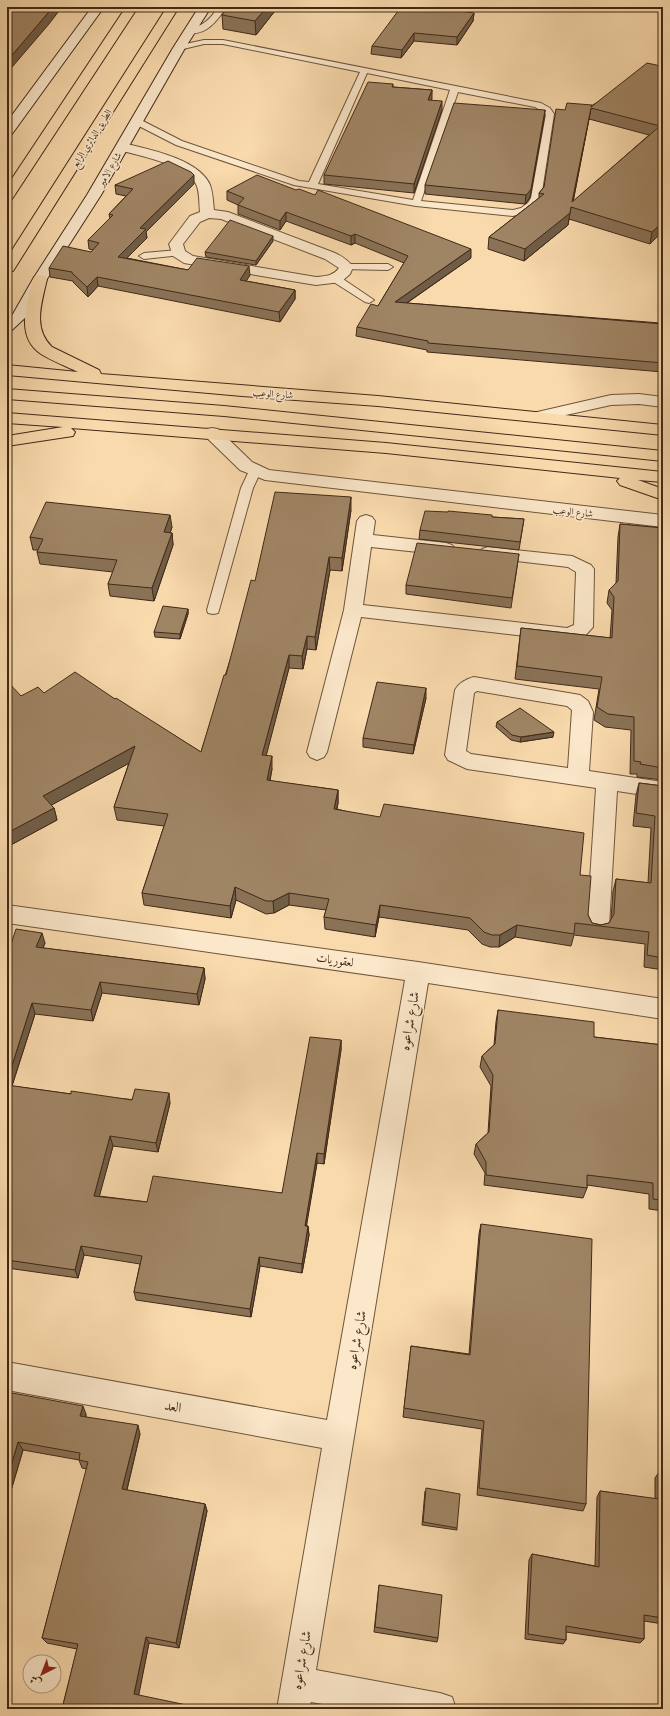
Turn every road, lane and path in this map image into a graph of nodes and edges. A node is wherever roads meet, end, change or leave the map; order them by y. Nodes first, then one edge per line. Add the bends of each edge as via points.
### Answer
1 (98, 7) edge
2 (132, 7) edge
3 (173, 7) edge
4 (206, 7) edge
5 (222, 7) edge
6 (191, 31) junction
7 (179, 48) junction
8 (364, 72) junction
9 (455, 89) junction
10 (136, 121) junction
11 (7, 130) edge
12 (123, 147) junction
13 (312, 186) junction
14 (7, 196) edge
15 (416, 203) junction
16 (207, 214) junction
17 (178, 253) junction
18 (144, 256) dead end
19 (346, 267) junction
20 (388, 267) dead end
21 (8, 268) dead end
22 (40, 279) junction
23 (336, 279) junction
24 (12, 300) dead end
25 (369, 300) dead end
26 (7, 327) edge
27 (7, 370) edge
28 (108, 380) junction
29 (7, 394) edge
30 (663, 402) edge
31 (540, 416) junction
32 (7, 418) edge
33 (127, 427) junction
34 (663, 430) edge
35 (212, 433) junction
36 (7, 441) edge
37 (663, 456) edge
38 (599, 470) junction
39 (255, 472) junction
40 (663, 477) edge
41 (663, 495) edge
42 (369, 506) junction
43 (663, 522) edge
44 (364, 540) junction
45 (213, 610) dead end
46 (353, 610) junction
47 (318, 752) dead end
48 (578, 778) junction
49 (607, 783) junction
50 (663, 790) edge
51 (7, 914) edge
52 (598, 926) edge
53 (418, 972) junction
54 (663, 1009) edge
55 (7, 1376) edge
56 (340, 1437) junction
57 (295, 1696) edge
58 (440, 1709) edge

1 - 11 street
2 - 14 main road
3 - 21 main road, الطريق الدائري الرابع
4 - 6 street, شارع الامير
5 - 6 lane via 216,23
6 - 7 street, شارع الامير
7 - 8 lane via 215,41
7 - 10 street, شارع الامير
8 - 9 lane
8 - 13 lane
9 - 15 lane
9 - 15 lane via 538,105 550,114 536,198 532,205 513,213
10 - 12 street, شارع الامير
10 - 13 lane via 164,136 209,154
12 - 16 street via 184,166 197,175 204,185
12 - 22 street, شارع الامير
13 - 15 lane
16 - 17 street via 194,219 178,240
16 - 19 street via 222,215 323,253 340,261
17 - 18 lane
17 - 23 street via 198,262 305,280
19 - 20 lane
19 - 23 street
22 - 24 street
22 - 26 street, شارع الامير via 19,316
22 - 28 main road via 32,315 33,328 39,343 46,350
23 - 25 lane
27 - 28 main road, شارع الوعب
28 - 31 main road, شارع الوعب
29 - 37 main road via 224,411
30 - 31 street, شارع الوعب via 611,400
31 - 34 main road, شارع الوعب
32 - 33 main road
33 - 35 main road
33 - 36 main road via 40,435
35 - 38 main road
35 - 39 street, شارع الوعب
38 - 40 main road
38 - 41 main road
39 - 42 street, شارع الوعب
39 - 45 lane via 247,488
42 - 43 street, شارع الوعب
42 - 44 street
44 - 46 street
44 - 46 street via 572,562 580,565 585,569 583,627 568,635
46 - 47 street
48 - 48 street via 467,761 455,755 465,690 474,684 573,700 581,706 583,712
48 - 49 street
49 - 50 street
49 - 52 street
51 - 53 street, لعقوريات
53 - 54 street, لعقوريات
53 - 56 street, شارع شراعوه
55 - 56 street, العد
56 - 57 street, شارع شراعوه
57 - 58 street

